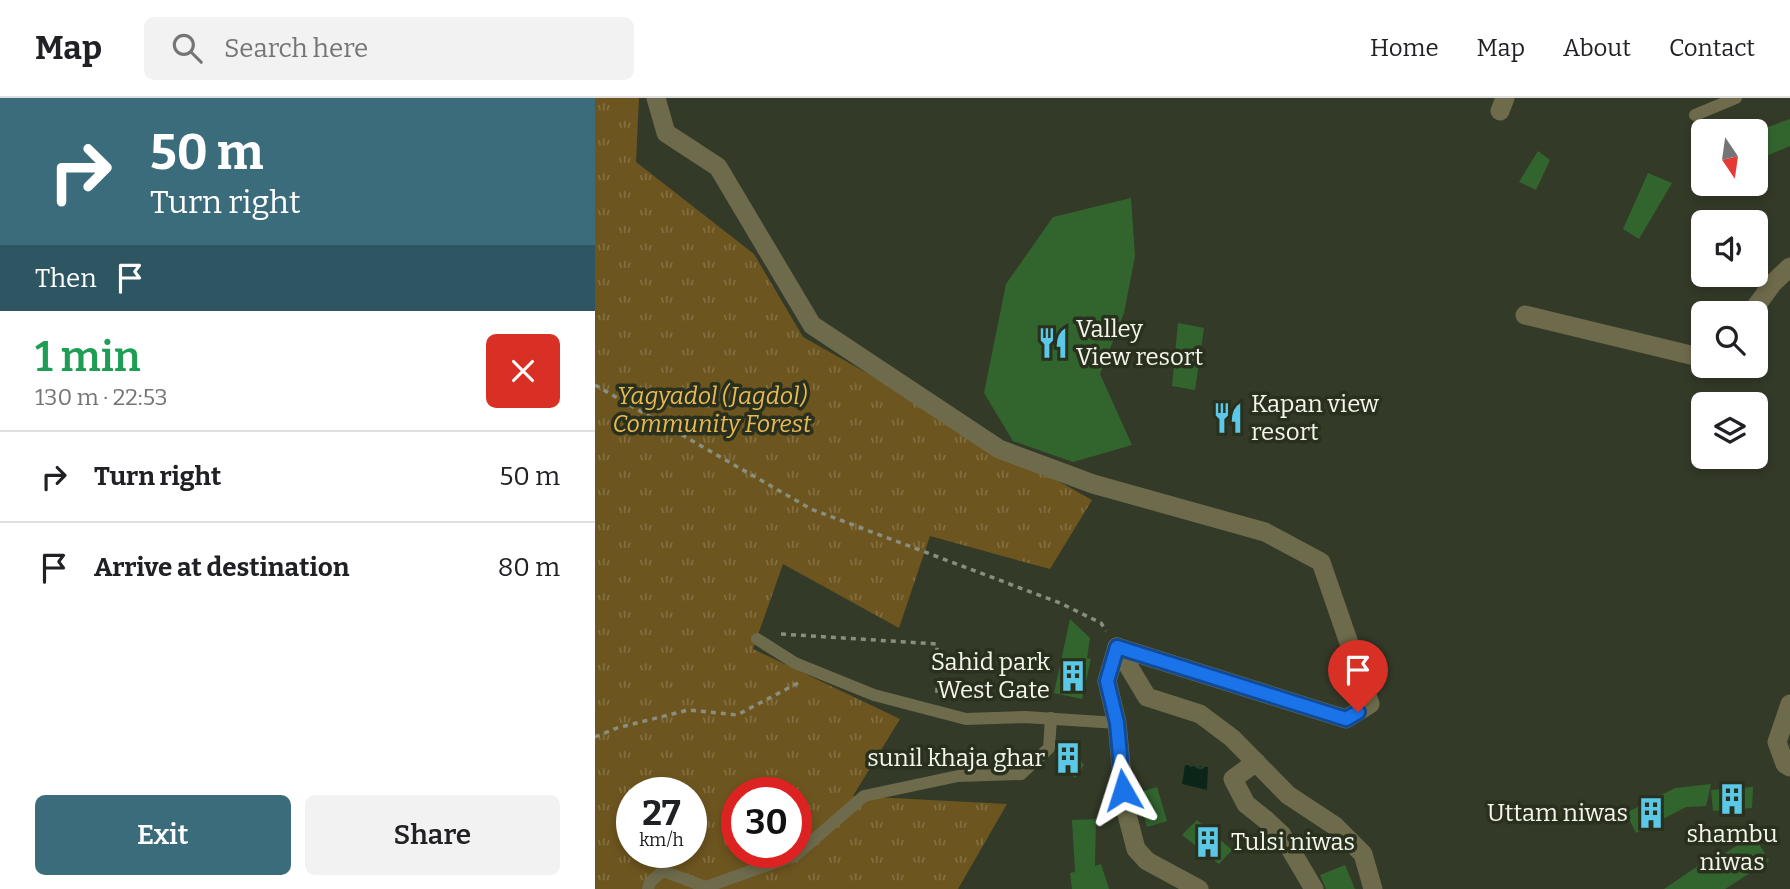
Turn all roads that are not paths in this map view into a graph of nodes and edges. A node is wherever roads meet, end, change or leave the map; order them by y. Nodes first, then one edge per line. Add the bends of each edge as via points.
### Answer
1 (656, 98) edge
2 (1736, 98) edge
3 (1695, 115) dead end
4 (1790, 267) edge
5 (1760, 301) edge
6 (1525, 314) dead end
7 (1691, 355) edge
8 (757, 639) dead end
9 (1117, 647) junction
10 (1790, 704) edge
11 (1051, 718) junction
12 (1117, 723) junction
13 (1256, 762) junction
14 (1790, 767) edge
15 (648, 889) edge
16 (1199, 889) edge
17 (1314, 889) edge
18 (1373, 889) edge

1 - 9 street via 666,133 718,167 813,325 999,449 1093,484 1265,532 1321,562 1370,704 1346,719
2 - 3 lane
4 - 5 street
6 - 7 street
8 - 11 lane via 795,663 874,695 966,719
9 - 12 street via 1107,681
9 - 13 street via 1147,697 1199,714
10 - 14 street via 1777,742
11 - 12 lane
11 - 15 lane via 1049,748 1021,774 958,776 865,796 796,855 706,887 663,871
12 - 16 street via 1125,807 1136,849 1147,861
13 - 17 street via 1233,779 1246,804 1282,835
13 - 18 street via 1288,795 1335,826 1363,853

